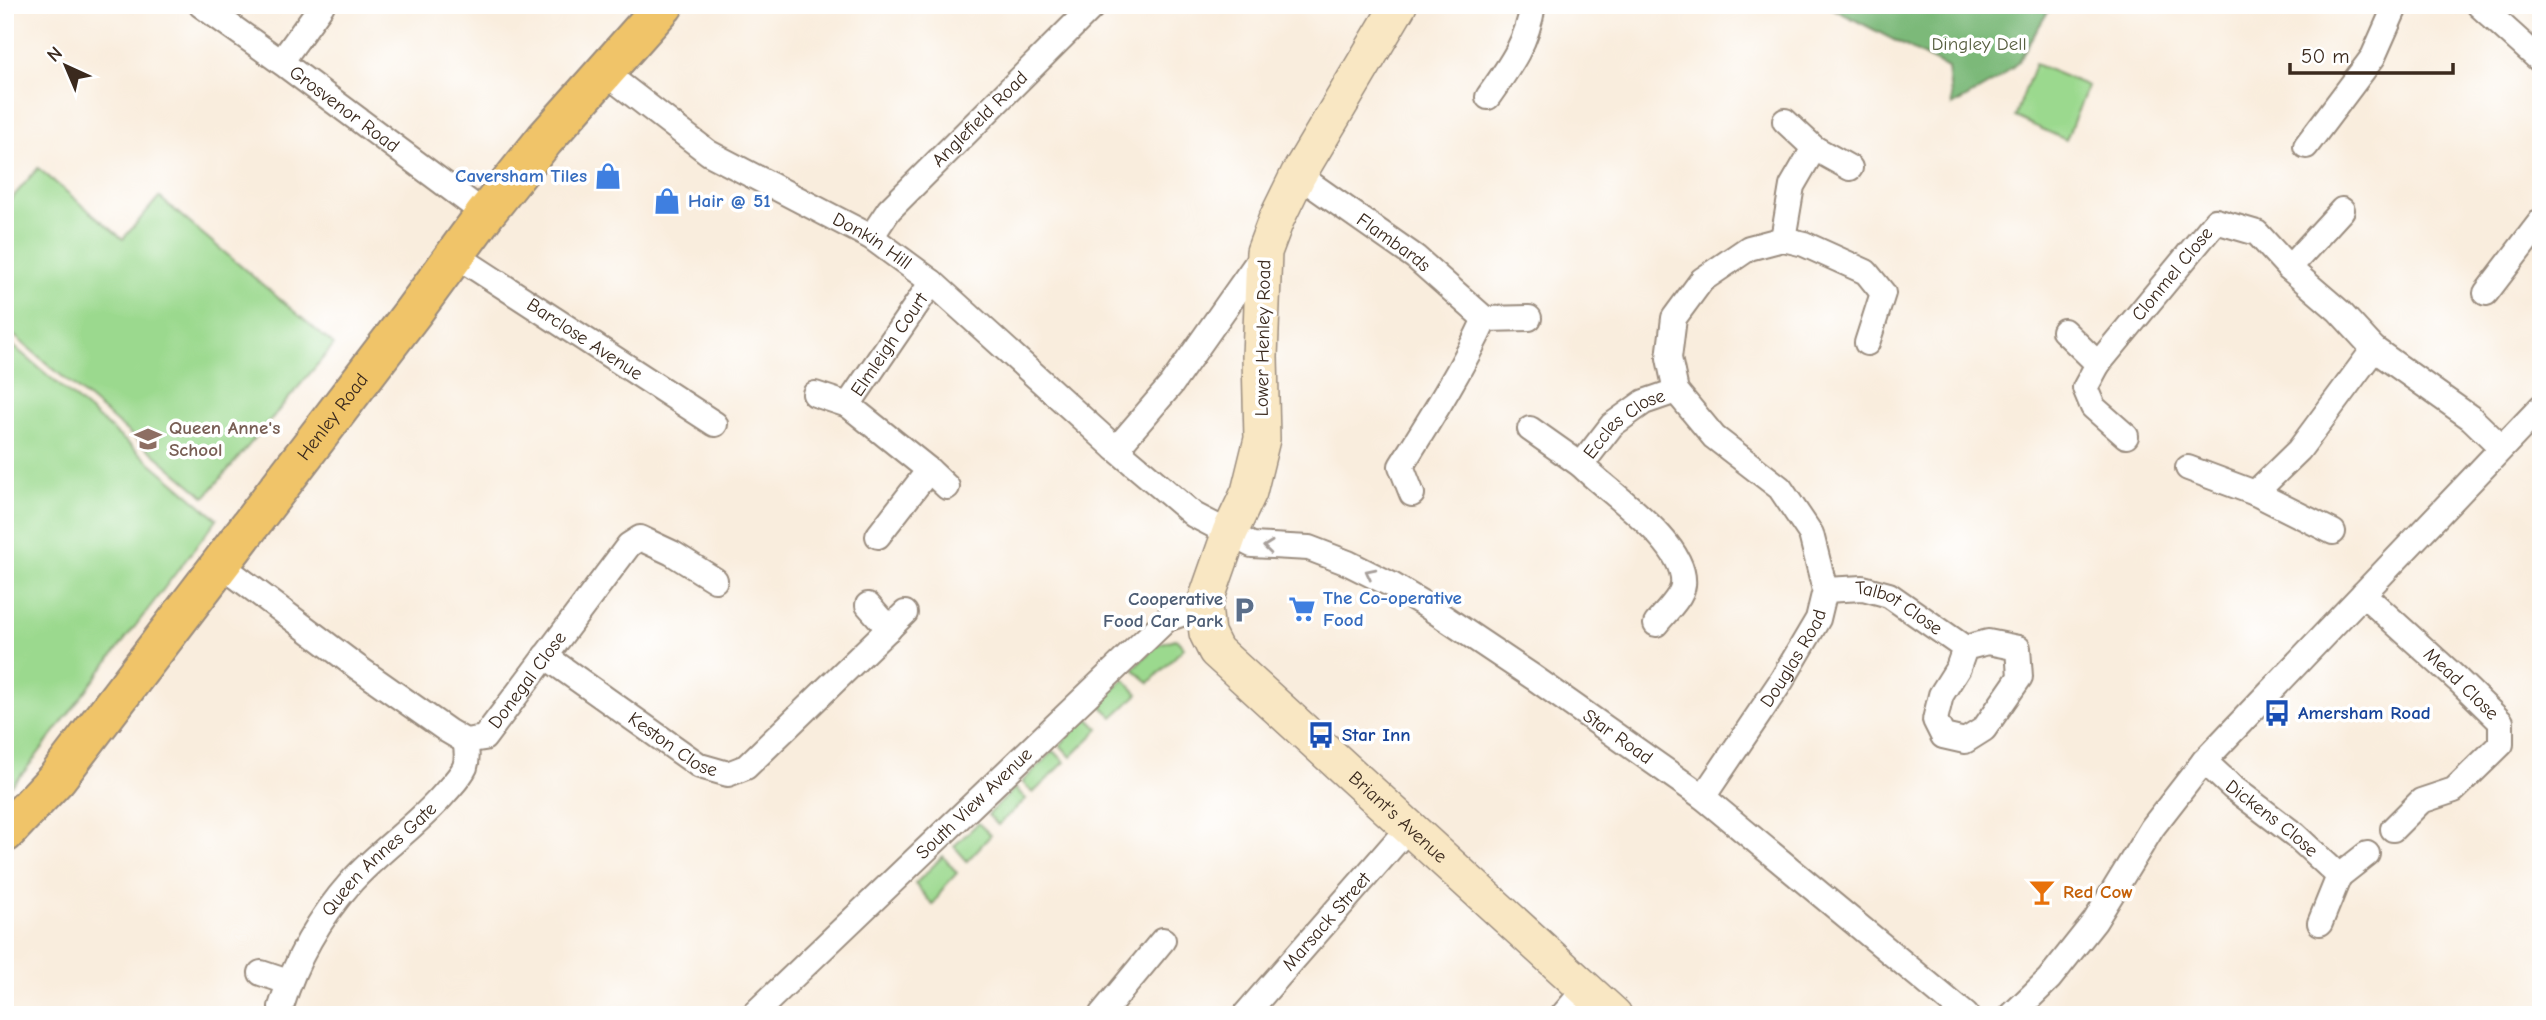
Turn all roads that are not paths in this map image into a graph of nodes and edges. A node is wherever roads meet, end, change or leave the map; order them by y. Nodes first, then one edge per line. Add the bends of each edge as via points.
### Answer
1 (201, 5) edge
2 (323, 5) edge
3 (664, 5) edge
4 (1094, 5) edge
5 (1399, 5) edge
6 (1533, 5) edge
7 (2396, 5) edge
8 (2479, 5) edge
9 (2541, 61) edge
10 (281, 62) junction
11 (604, 72) junction
12 (1488, 97) dead end
13 (1785, 121) dead end
14 (2306, 146) dead end
15 (1814, 148) junction
16 (1850, 168) dead end
17 (1298, 175) junction
18 (2342, 210) dead end
19 (485, 214) junction
20 (2541, 221) edge
21 (871, 237) junction
22 (1783, 239) junction
23 (1265, 252) junction
24 (454, 254) junction
25 (2289, 268) junction
26 (932, 282) junction
27 (2486, 293) dead end
28 (1529, 318) dead end
29 (1485, 319) junction
30 (2064, 331) dead end
31 (1867, 343) dead end
32 (2374, 349) junction
33 (2098, 364) junction
34 (1676, 391) junction
35 (815, 394) dead end
36 (848, 405) junction
37 (2541, 407) edge
38 (715, 424) dead end
39 (1530, 429) dead end
40 (2126, 436) dead end
41 (2501, 447) junction
42 (1116, 449) junction
43 (1581, 465) junction
44 (2188, 468) dead end
45 (929, 470) junction
46 (947, 487) dead end
47 (2255, 493) junction
48 (1412, 494) dead end
49 (1230, 532) junction
50 (2333, 532) dead end
51 (878, 536) dead end
52 (220, 564) junction
53 (715, 580) dead end
54 (1825, 590) junction
55 (2363, 594) junction
56 (868, 605) dead end
57 (1204, 606) junction
58 (1656, 624) dead end
59 (1965, 648) dead end
60 (545, 656) junction
61 (465, 741) junction
62 (2203, 761) junction
63 (1703, 797) junction
64 (1409, 827) junction
65 (2393, 829) dead end
66 (5, 833) edge
67 (2367, 854) dead end
68 (2339, 876) junction
69 (2320, 923) dead end
70 (1163, 940) dead end
71 (261, 973) dead end
72 (288, 982) junction
73 (1586, 988) junction
74 (281, 1007) dead end
75 (753, 1015) edge
76 (1101, 1015) edge
77 (1245, 1015) edge
78 (1563, 1015) edge
79 (1614, 1015) edge
80 (1966, 1015) edge
81 (2012, 1015) edge

1 - 10 street, Grosvenor Road
2 - 10 street
3 - 11 main road, Henley Road
4 - 21 street, Anglefield Road via 889,210
5 - 17 main road, Lower Henley Road
6 - 12 street via 1518,55
7 - 14 street via 2373,57
8 - 9 street
10 - 19 street, Grosvenor Road
11 - 19 main road, Henley Road
11 - 21 street, Donkin Hill via 709,153
13 - 15 street
15 - 16 street
15 - 22 street via 1792,186
17 - 23 main road, Lower Henley Road
17 - 29 street, Flambards via 1415,257
18 - 25 street
19 - 24 main road, Henley Road
20 - 27 street
21 - 26 street, Donkin Hill
22 - 31 street via 1804,243 1866,272 1883,293
22 - 34 street, Douglas Road via 1749,248 1702,280 1674,318 1669,358
23 - 42 street via 1178,376
23 - 49 main road, Lower Henley Road via 1262,439 1249,492
24 - 38 street, Barclose Avenue
24 - 52 main road, Henley Road
25 - 32 street, Clonmel Close
25 - 33 street, Clonmel Close via 2257,233 2216,221
26 - 36 street, Elmleigh Court
26 - 42 street, Donkin Hill
28 - 29 street
29 - 48 street via 1451,386 1392,473
30 - 33 street
32 - 41 street, Clonmel Close via 2471,418
32 - 47 street via 2299,450
33 - 40 street, Clonmel Close via 2085,387 2093,407
34 - 43 street, Eccles Close via 1644,402 1612,425
34 - 54 street, Douglas Road via 1714,437 1780,488 1811,534
35 - 36 street, Elmleigh Court
36 - 45 street, Elmleigh Court
37 - 41 street
39 - 43 street, Eccles Close
41 - 55 street
42 - 49 street, Donkin Hill via 1194,515
43 - 58 street, Eccles Close via 1660,536 1683,570 1683,588
44 - 47 street
45 - 46 street, Elmleigh Court
45 - 51 street
47 - 50 street
49 - 57 main road
63 -> 49 street, Star Road via 1392,585 1309,548 1252,545
52 - 61 street, Donegal Close
52 - 66 main road, Henley Road via 57,778
53 - 60 street, Donegal Close via 640,538 629,545
54 - 59 street, Talbot Close via 1863,588 1889,595
54 - 63 street, Douglas Road via 1818,619
55 - 62 street
55 - 65 street, Mead Close via 2501,722 2501,744 2454,790 2421,801
56 - 60 street, Keston Close via 897,621 746,767 728,774 700,765
57 - 64 main road, Briant's Avenue via 1207,633 1216,652
57 - 75 street, South View Avenue via 1167,619
60 - 61 street, Donegal Close via 484,738
61 - 72 street, Queen Annes Gate via 468,755 459,776 426,816 353,880 323,917
62 - 68 street, Dickens Close
62 - 81 street via 2152,828 2095,921 2049,979
63 - 80 street, Star Road
64 - 73 main road, Briant's Avenue
64 - 77 street, Marsack Street
67 - 68 street
68 - 69 street
70 - 76 street
71 - 72 street
72 - 74 street, Queen Annes Gate
73 - 78 street
73 - 79 main road, Briant's Avenue

